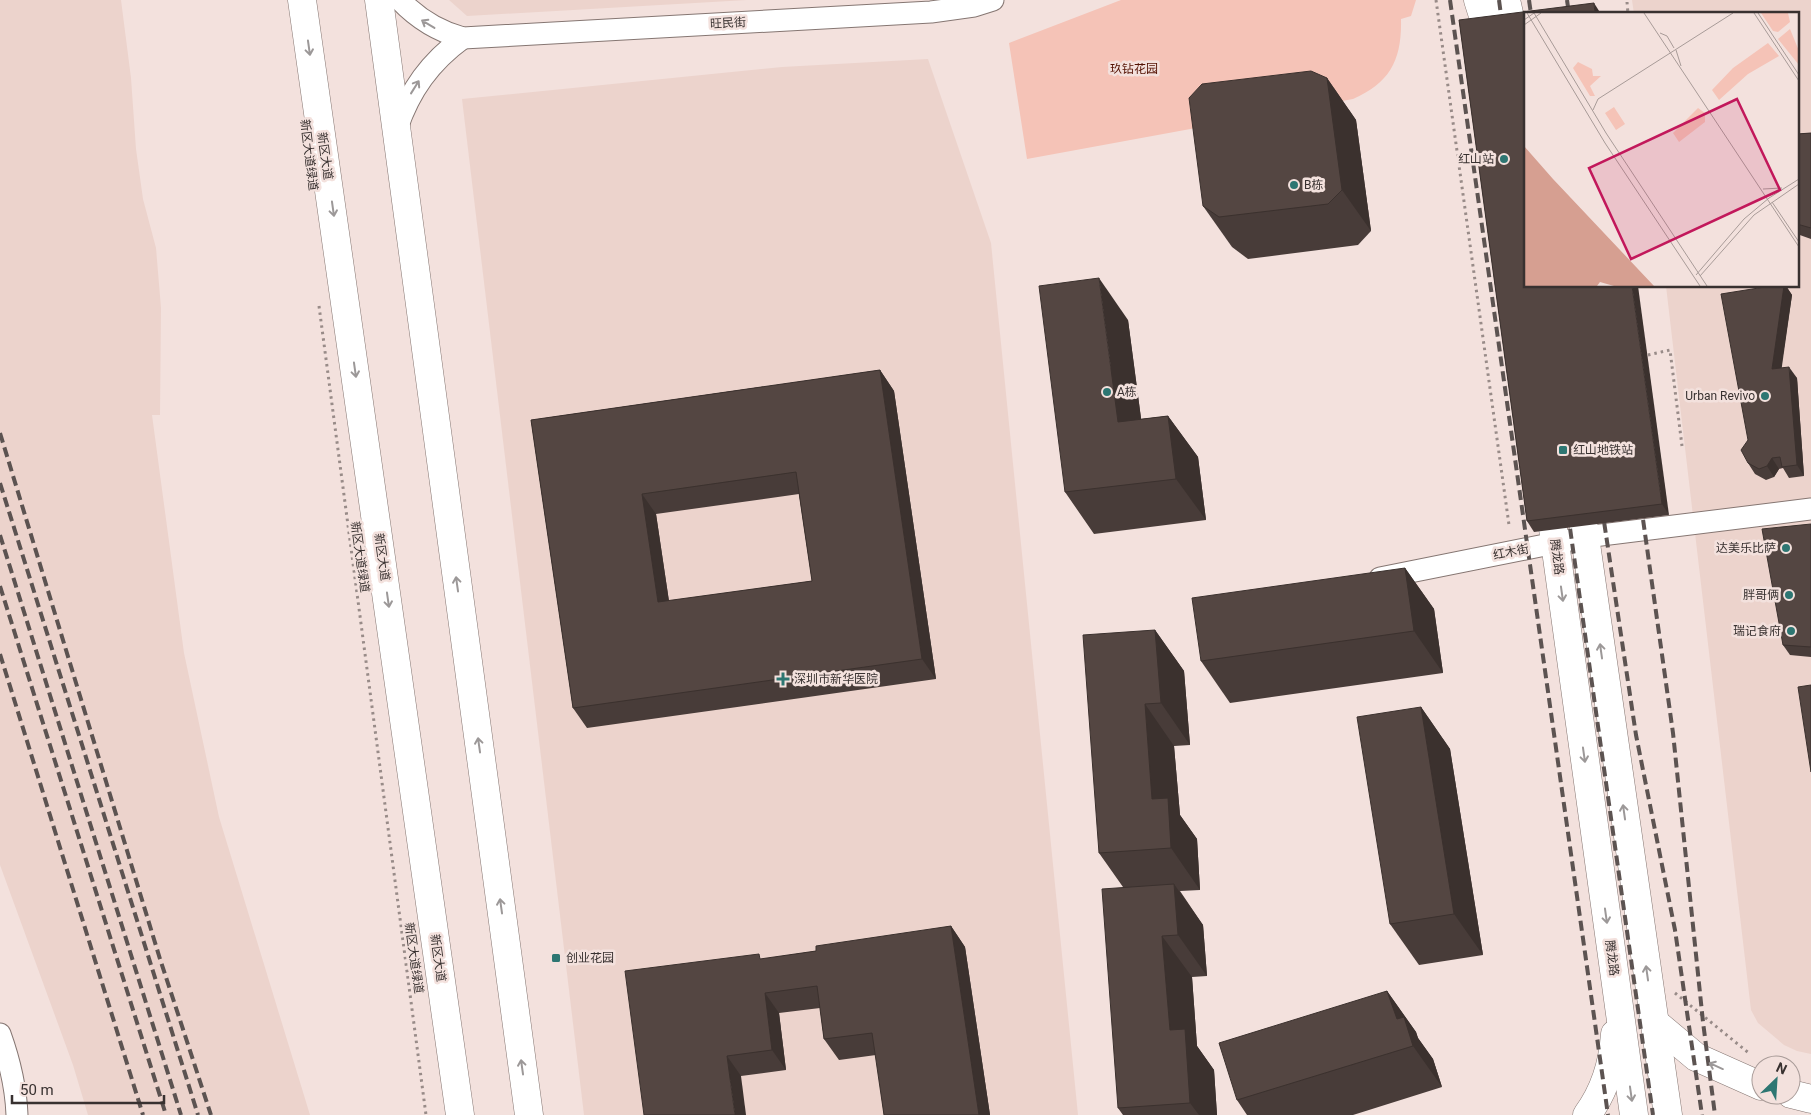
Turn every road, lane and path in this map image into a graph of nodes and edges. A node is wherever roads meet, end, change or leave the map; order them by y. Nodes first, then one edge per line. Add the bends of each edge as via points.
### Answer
1 (302, 0) edge
2 (379, 0) edge
3 (400, 0) edge
4 (1436, 0) edge
5 (1478, 0) edge
6 (1506, 0) edge
7 (979, 2) edge
8 (1627, 2) dead end
9 (1628, 12) edge
10 (462, 38) junction
11 (1491, 77) edge
12 (1524, 97) edge
13 (396, 131) junction
14 (319, 303) dead end
15 (1648, 355) dead end
16 (1682, 446) dead end
17 (1574, 460) edge
18 (1544, 464) edge
19 (1811, 509) edge
20 (1509, 525) dead end
21 (1585, 537) junction
22 (1555, 543) junction
23 (1357, 583) edge
24 (1618, 1003) junction
25 (1654, 1021) junction
26 (0, 1034) edge
27 (1751, 1081) edge
28 (17, 1115) edge
29 (426, 1115) edge
30 (460, 1115) edge
31 (529, 1115) edge
32 (1586, 1115) edge
33 (1634, 1115) edge
34 (1668, 1115) edge

1 -> 30 main road, 新区大道
2 - 13 main road
10 -> 3 street via 422,21
4 - 20 path
5 - 11 main road via 1484,19
6 - 12 main road
7 - 10 street, 旺民街 via 931,12
8 - 9 path
13 -> 10 street via 404,107 428,68
31 -> 13 main road
14 - 29 path, 新区大道绿道
15 - 16 path via 1670,350
17 - 21 main road
18 - 22 main road, 腾龙路
19 - 21 street, 红木街
21 - 22 street, 红木街
25 -> 21 main road
22 - 23 street, 红木街
22 -> 24 main road, 腾龙路
24 - 32 main road via 1610,1067
24 -> 33 main road, 腾龙路
27 -> 25 main road via 1696,1056
25 - 34 main road
26 - 28 street

